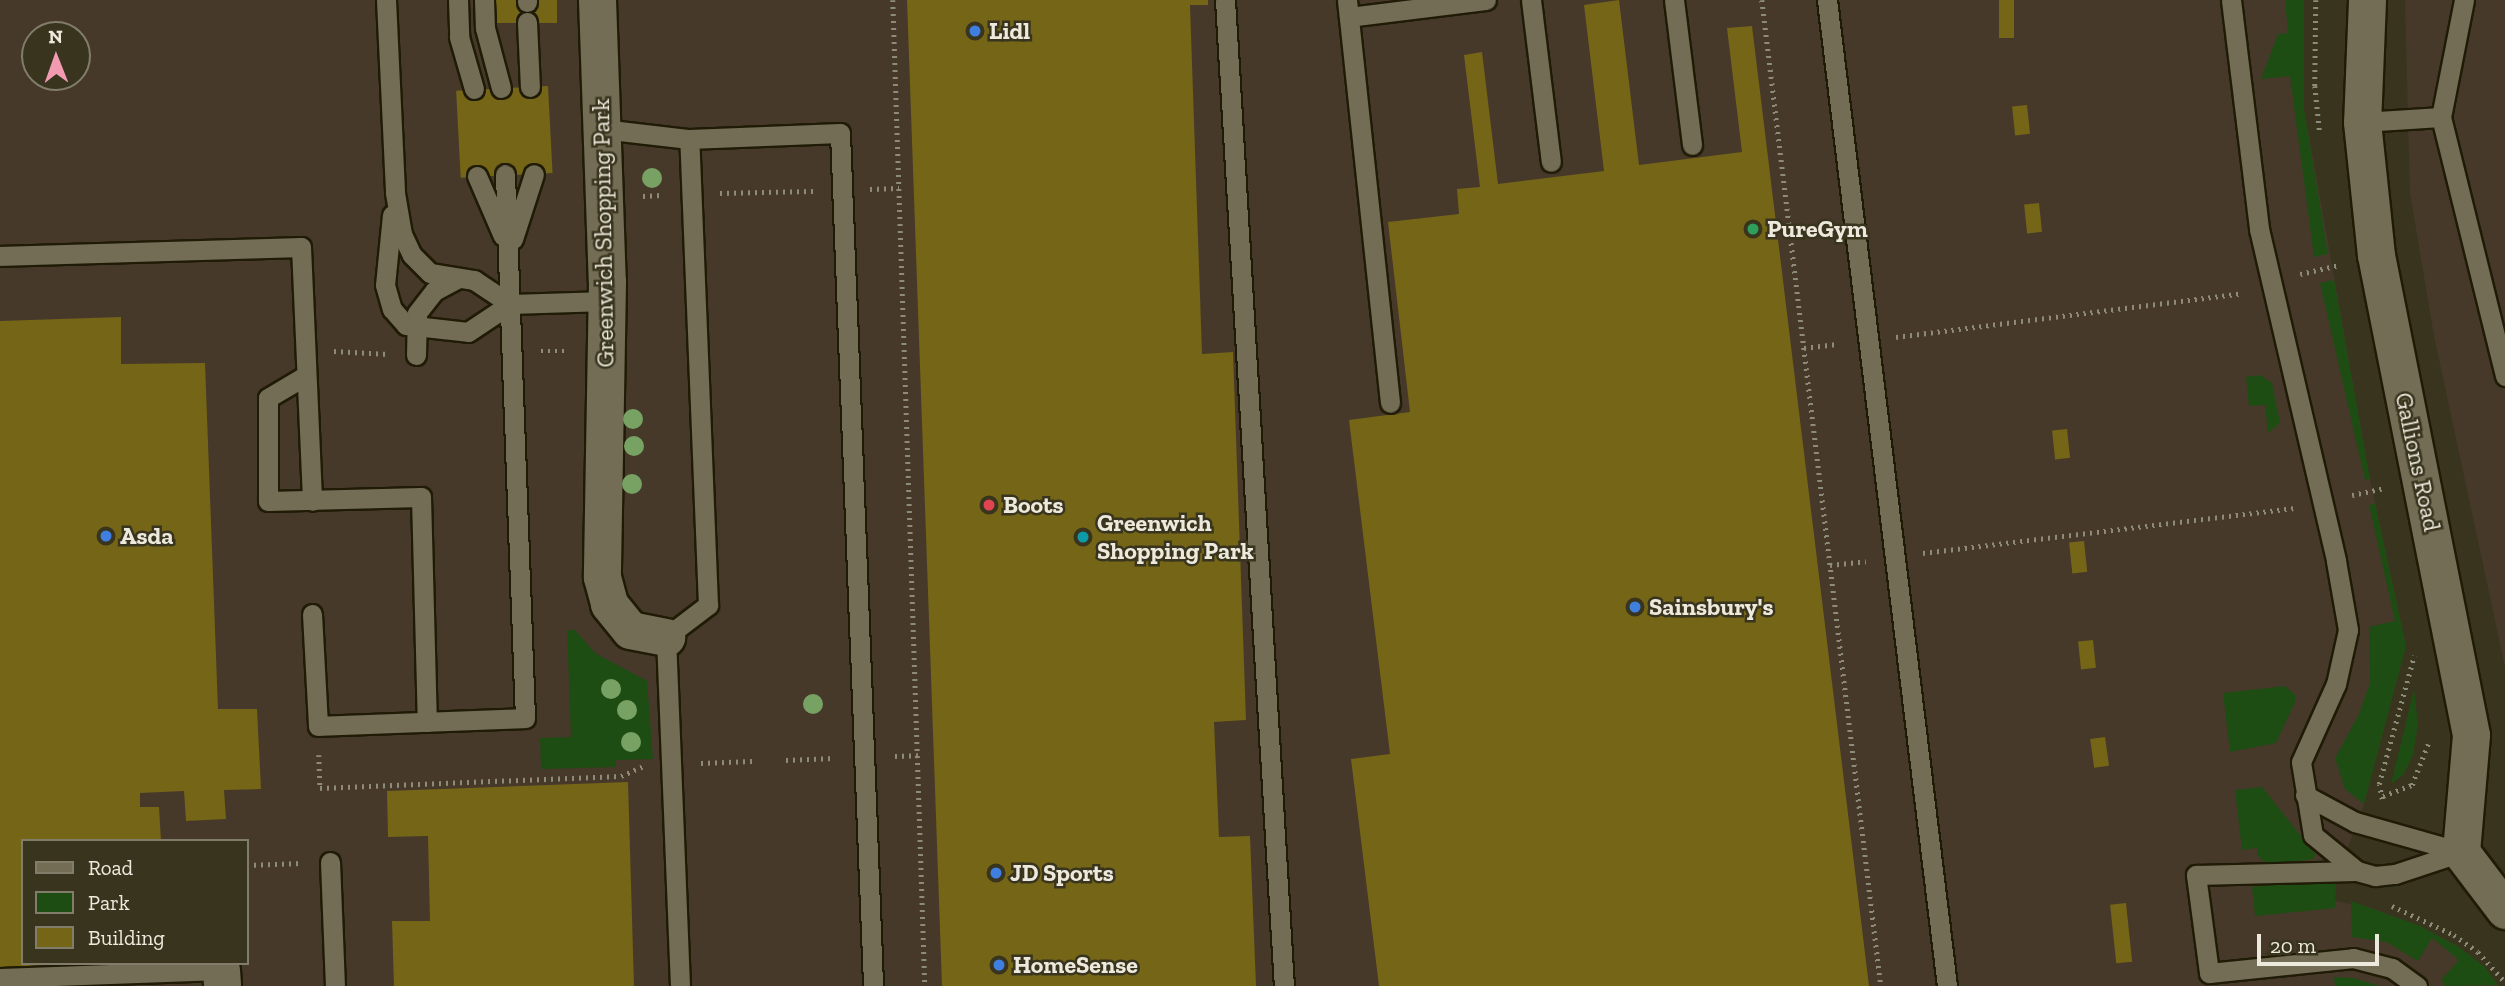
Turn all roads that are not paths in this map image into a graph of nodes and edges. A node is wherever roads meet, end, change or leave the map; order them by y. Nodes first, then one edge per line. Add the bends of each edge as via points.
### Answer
1 (386, 0) edge
2 (458, 0) edge
3 (484, 0) edge
4 (597, 0) edge
5 (1225, 0) edge
6 (1486, 0) edge
7 (1531, 0) edge
8 (1674, 0) edge
9 (1827, 0) edge
10 (2231, 0) edge
11 (2367, 0) edge
12 (2464, 0) edge
13 (1348, 9) edge
14 (527, 22) dead end
15 (530, 87) dead end
16 (501, 88) dead end
17 (474, 89) dead end
18 (2441, 117) junction
19 (2362, 122) junction
20 (603, 129) junction
21 (688, 139) junction
22 (1692, 145) dead end
23 (1551, 162) dead end
24 (505, 174) dead end
25 (534, 174) dead end
26 (477, 176) dead end
27 (395, 193) junction
28 (509, 250) junction
29 (0, 256) edge
30 (457, 279) junction
31 (607, 301) junction
32 (510, 304) junction
33 (416, 327) junction
34 (416, 355) dead end
35 (305, 376) junction
36 (2505, 376) edge
37 (1390, 403) dead end
38 (312, 500) junction
39 (312, 614) dead end
40 (666, 637) junction
41 (428, 722) junction
42 (2305, 795) junction
43 (2461, 852) junction
44 (330, 862) road end
45 (2357, 871) junction
46 (2505, 910) edge
47 (0, 978) edge
48 (221, 978) edge
49 (335, 986) edge
50 (680, 986) edge
51 (873, 986) edge
52 (1284, 986) edge
53 (1947, 986) edge
54 (2417, 986) edge

1 - 27 lane
2 - 17 lane via 459,37
3 - 16 lane via 485,28
4 - 20 street, Greenwich Shopping Park
5 - 52 lane
6 - 13 lane
7 - 23 lane
8 - 22 lane
9 - 53 lane
10 - 42 lane via 2259,229 2348,631 2336,684 2301,762
11 - 19 street, Gallions Road
12 - 18 lane
13 - 37 lane
14 - 15 lane
18 - 19 lane
18 - 36 lane
19 - 43 street, Gallions Road via 2376,255 2469,722 2471,770
20 - 21 lane
20 - 31 street, Greenwich Shopping Park
21 - 40 lane via 708,605
21 - 51 lane via 840,133
24 - 28 lane
25 - 28 lane
26 - 28 lane
27 - 30 lane via 412,255 430,273
27 - 33 lane via 384,285 392,309
28 - 32 lane
29 - 35 lane via 301,247
30 - 32 lane via 474,280
30 - 33 lane via 434,291 417,313
31 - 32 lane
31 - 40 street, Greenwich Shopping Park via 602,577 609,604 630,630
32 - 33 lane via 468,332
32 - 41 lane via 525,718
33 - 34 lane
35 - 38 lane
35 - 38 lane via 268,398 268,501
38 - 41 lane via 421,497
39 - 41 lane via 318,726
40 - 50 lane
42 - 43 lane via 2355,822
42 - 45 lane via 2313,835
43 - 45 lane via 2395,874 2375,876
43 - 46 street
44 - 49 lane
45 - 54 lane via 2196,875 2209,973 2354,958 2392,968
47 - 48 lane

